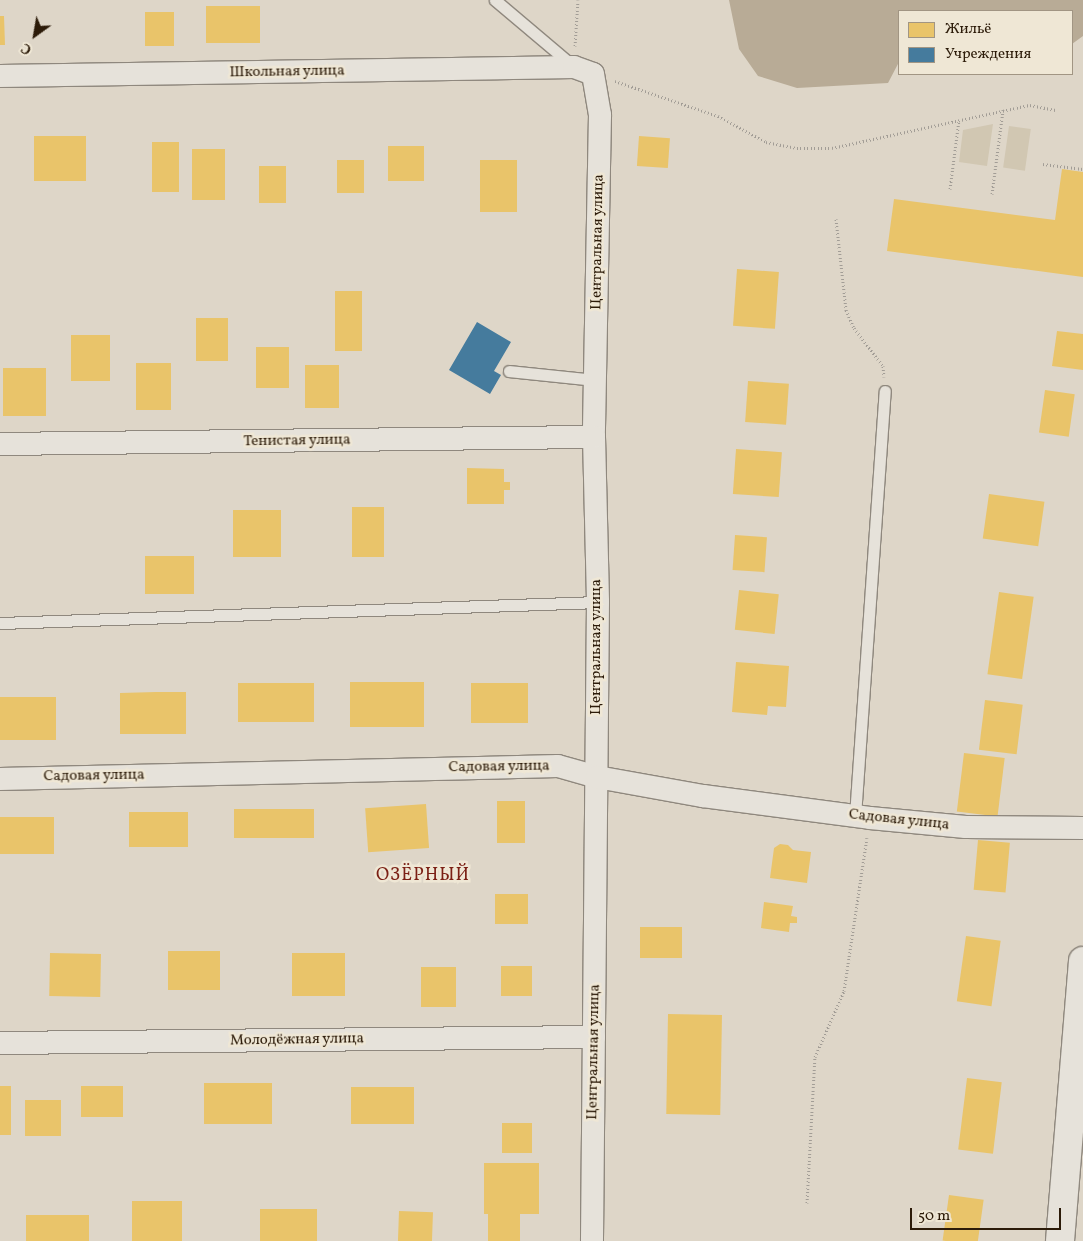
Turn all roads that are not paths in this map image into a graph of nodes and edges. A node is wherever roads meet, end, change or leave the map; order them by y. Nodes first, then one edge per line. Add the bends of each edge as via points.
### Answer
1 (495, 0) edge
2 (574, 67) junction
3 (0, 76) edge
4 (509, 371) dead end
5 (595, 380) junction
6 (885, 391) road end
7 (594, 438) junction
8 (0, 444) edge
9 (598, 602) junction
10 (0, 623) edge
11 (597, 777) junction
12 (0, 779) edge
13 (862, 817) junction
14 (1083, 828) edge
15 (1083, 961) edge
16 (594, 1037) junction
17 (0, 1043) edge
18 (592, 1241) edge
19 (1060, 1241) edge

1 - 2 lane
2 - 3 street, Школьная улица
2 - 5 street, Центральная улица via 593,74 600,115
4 - 5 lane
5 - 7 street, Центральная улица
6 - 13 lane
7 - 8 street, Тенистая улица
7 - 9 street, Центральная улица
9 - 10 lane
9 - 11 street, Центральная улица
11 - 12 street, Садовая улица via 558,766
11 - 13 street, Садовая улица via 702,796
11 - 16 street, Центральная улица
13 - 14 street, Садовая улица via 966,827
15 - 19 street
16 - 17 street, Молодёжная улица
16 - 18 street, Центральная улица

